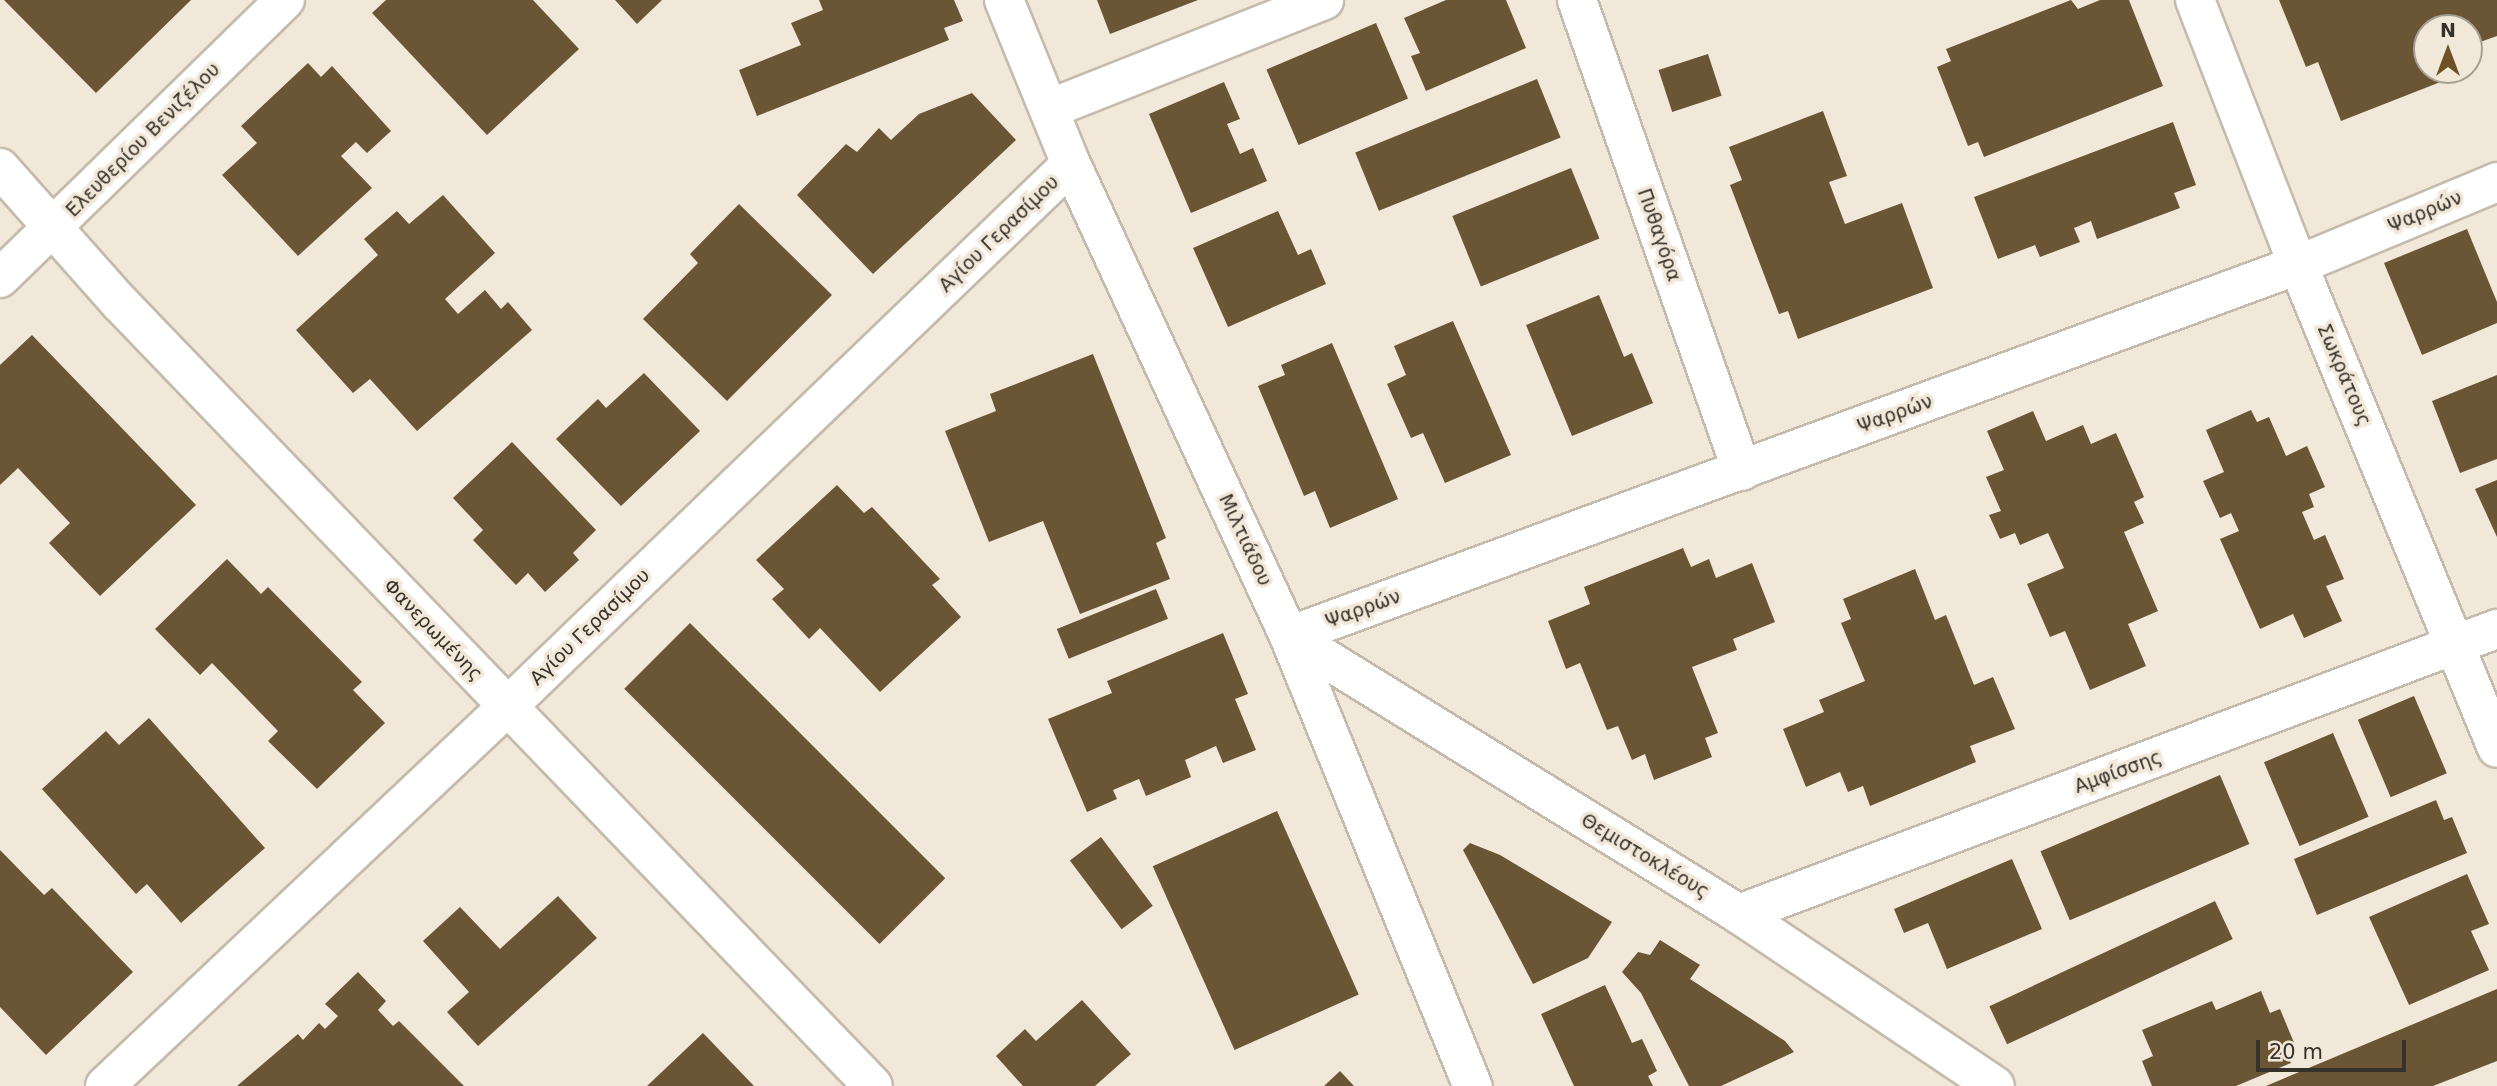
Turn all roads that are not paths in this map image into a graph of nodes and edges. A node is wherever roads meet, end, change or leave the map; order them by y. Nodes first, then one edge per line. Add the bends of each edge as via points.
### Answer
1 (285, 0) edge
2 (1004, 0) edge
3 (1324, 0) edge
4 (1577, 0) edge
5 (2195, 0) edge
6 (1049, 109) junction
7 (1071, 164) junction
8 (0, 167) edge
9 (2497, 182) edge
10 (56, 227) junction
11 (2298, 265) junction
12 (0, 278) edge
13 (1742, 471) junction
14 (2497, 629) edge
15 (1289, 636) junction
16 (2456, 646) junction
17 (509, 706) junction
18 (2497, 748) edge
19 (1739, 914) junction
20 (105, 1086) edge
21 (873, 1086) edge
22 (1473, 1086) edge
23 (1995, 1086) edge

1 - 10 street, Ελευθερίου Βενιζέλου
2 - 6 street, Μιλτιάδου
3 - 6 street
4 - 13 street, Πυθαγόρα
5 - 11 street, Σωκράτους
6 - 7 street, Μιλτιάδου
7 - 15 street, Μιλτιάδου
7 - 17 street, Αγίου Γερασίμου
8 - 10 street, Φανερωμένης
9 - 11 street, Ψαρρών
10 - 12 street, Ελευθερίου Βενιζέλου
10 - 17 street, Φανερωμένης via 120,303
11 - 13 street, Ψαρρών
11 - 16 street, Σωκράτους
13 - 15 street, Ψαρρών
14 - 16 street, Αμφίσσης
15 - 19 street, Θεμιστοκλέους
15 - 22 street, Μιλτιάδου
16 - 18 street, Σωκράτους
16 - 19 street, Αμφίσσης
17 - 20 street, Αγίου Γερασίμου
17 - 21 street, Φανερωμένης
19 - 23 street, Θεμιστοκλέους

